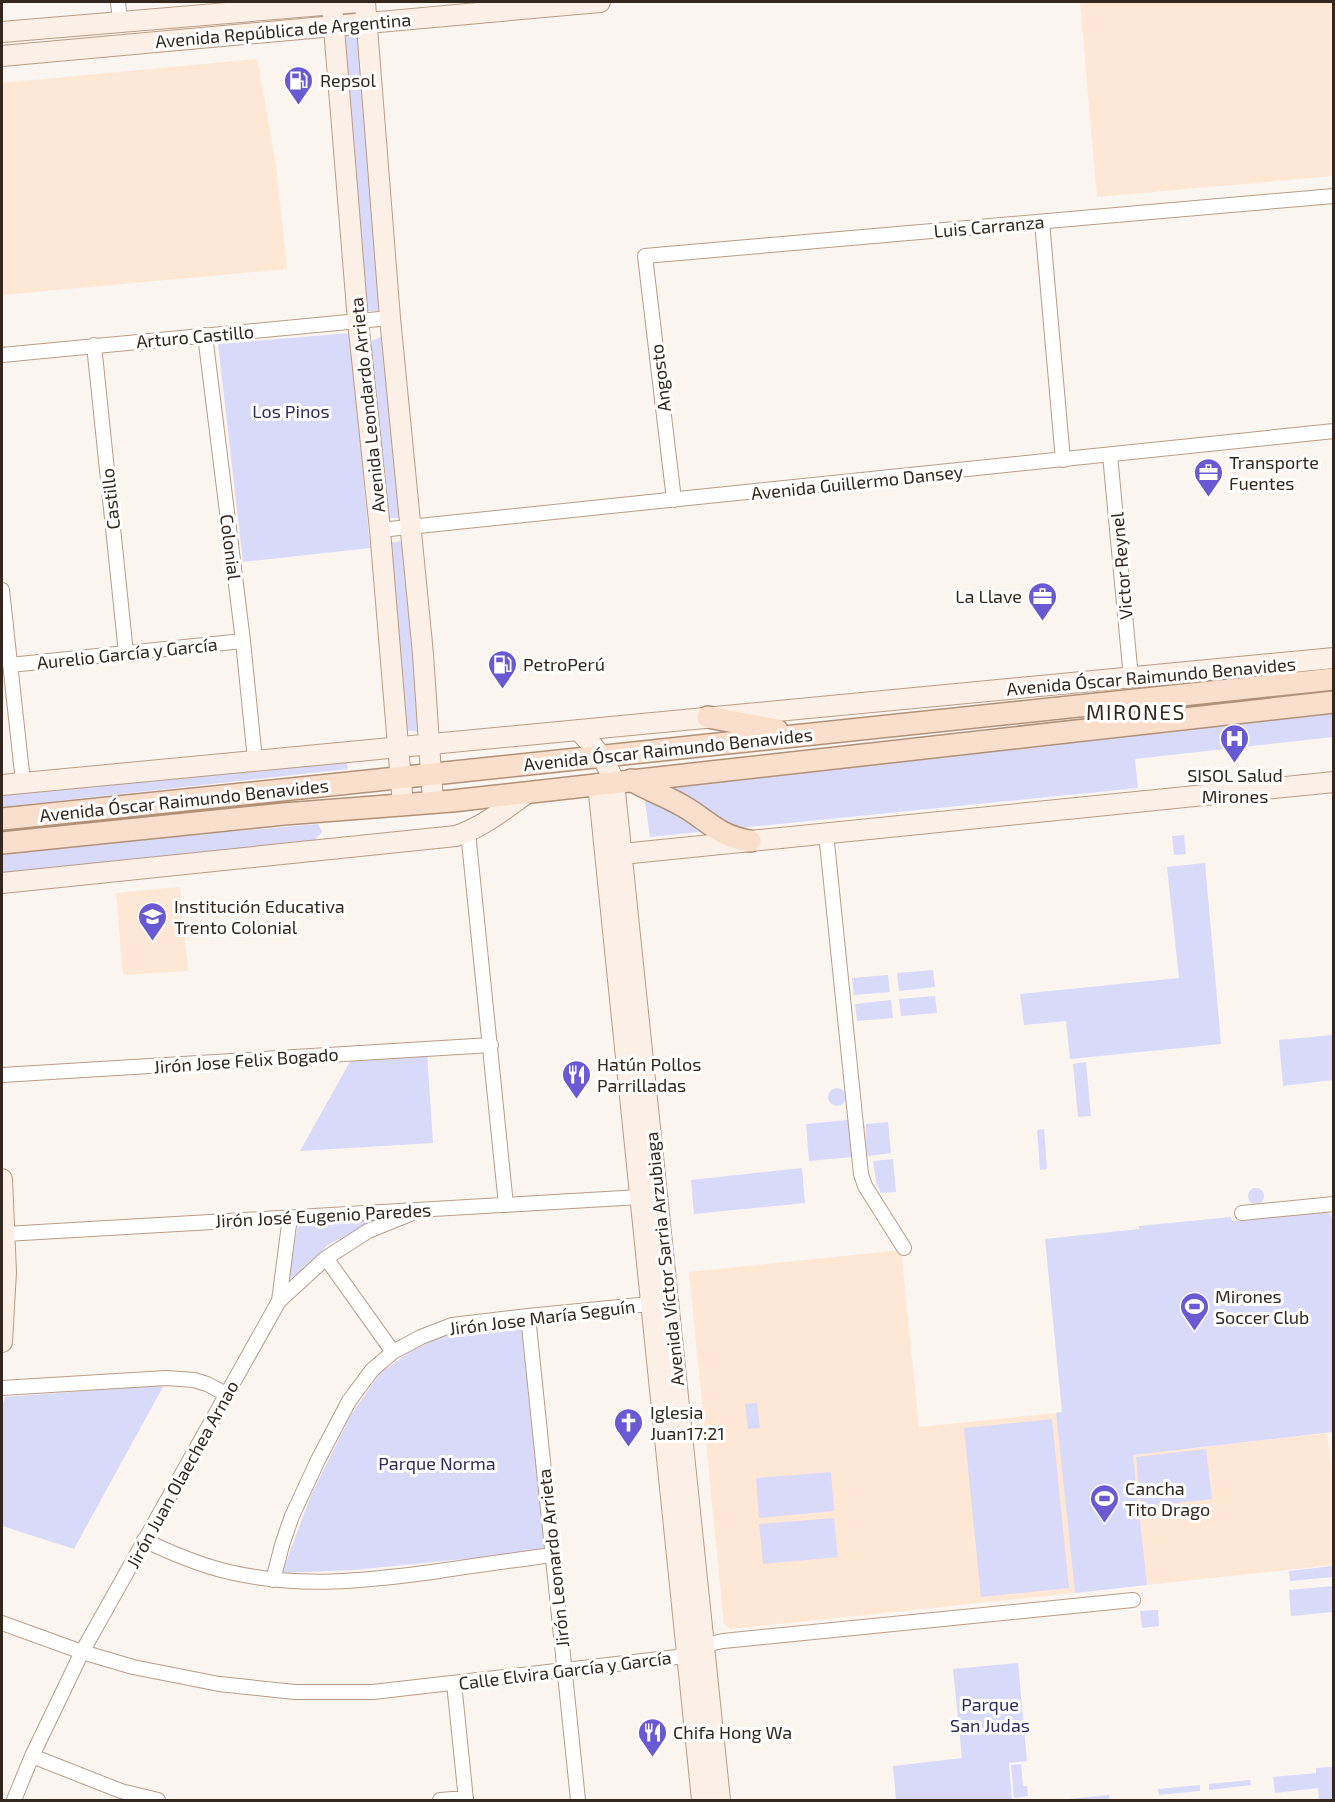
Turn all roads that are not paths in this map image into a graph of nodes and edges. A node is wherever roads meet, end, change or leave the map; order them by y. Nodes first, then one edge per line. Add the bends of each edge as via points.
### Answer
1 (358, 2) edge
2 (365, 2) edge
3 (600, 2) edge
4 (332, 4) junction
5 (119, 11) edge
6 (367, 22) junction
7 (333, 25) junction
8 (2, 32) edge
9 (2, 56) edge
10 (1334, 196) edge
11 (1042, 222) junction
12 (645, 256) joint
13 (390, 318) junction
14 (358, 321) junction
15 (205, 335) junction
16 (94, 345) junction
17 (2, 355) edge
18 (1334, 431) edge
19 (1110, 455) junction
20 (1063, 460) junction
21 (674, 500) junction
22 (410, 527) junction
23 (380, 530) junction
24 (2, 590) edge
25 (243, 641) junction
26 (126, 653) junction
27 (1334, 658) edge
28 (10, 665) junction
29 (1131, 678) junction
30 (1334, 678) edge
31 (1334, 702) edge
32 (708, 717) junction
33 (578, 730) junction
34 (798, 734) junction
35 (429, 744) junction
36 (398, 747) junction
37 (601, 757) junction
38 (255, 760) junction
39 (431, 775) junction
40 (400, 779) junction
41 (23, 782) junction
42 (614, 782) junction
43 (1334, 782) edge
44 (2, 785) edge
45 (527, 793) junction
46 (434, 803) junction
47 (403, 805) junction
48 (2, 819) edge
49 (468, 832) junction
50 (826, 833) junction
51 (750, 841) junction
52 (2, 843) edge
53 (622, 854) junction
54 (2, 883) edge
55 (491, 1045) junction
56 (2, 1075) edge
57 (2, 1179) edge
58 (640, 1197) junction
59 (506, 1204) junction
60 (1334, 1204) edge
61 (420, 1210) junction
62 (1242, 1214) dead end
63 (290, 1217) junction
64 (5, 1234) junction
65 (904, 1248) dead end
66 (326, 1258) junction
67 (279, 1301) junction
68 (660, 1303) junction
69 (528, 1316) junction
70 (2, 1342) edge
71 (393, 1353) junction
72 (2, 1388) edge
73 (226, 1394) junction
74 (144, 1540) junction
75 (553, 1555) junction
76 (273, 1580) junction
77 (1134, 1600) dead end
78 (2, 1623) edge
79 (695, 1650) junction
80 (82, 1652) junction
81 (565, 1669) junction
82 (454, 1683) junction
83 (32, 1756) junction
84 (466, 1799) edge
85 (14, 1800) edge
86 (158, 1800) edge
87 (440, 1800) edge
88 (578, 1800) edge
89 (702, 1800) edge
90 (720, 1800) edge

1 - 4 street, Avenida República de Argentina
2 - 6 street, Avenida Leondardo Arrieta
3 - 6 street, Avenida República de Argentina
4 - 5 street, Avenida República de Argentina
4 - 7 street, Avenida Leondardo Arrieta
5 - 8 street, Avenida República de Argentina
6 - 7 street, Avenida República de Argentina
6 - 13 street, Avenida Leondardo Arrieta
7 - 9 street, Avenida República de Argentina
7 - 14 street, Avenida Leondardo Arrieta
10 - 11 street, Luis Carranza
11 - 12 street, Luis Carranza
11 - 20 street
12 - 21 street, Angosto
13 - 14 street, Arturo Castillo
13 - 22 street, Avenida Leondardo Arrieta
14 - 15 street, Arturo Castillo
14 - 23 street, Avenida Leondardo Arrieta
15 - 16 street, Arturo Castillo
15 - 25 street, Colonial
16 - 17 street, Arturo Castillo
16 - 26 street, Castillo
18 - 19 street, Avenida Guillermo Dansey
19 - 20 street, Avenida Guillermo Dansey
19 - 29 street, Victor Reynel
20 - 21 street, Avenida Guillermo Dansey
21 - 22 street, Avenida Guillermo Dansey
22 - 23 street, Avenida Guillermo Dansey
22 - 35 street, Avenida Leondardo Arrieta
23 - 36 street, Avenida Leondardo Arrieta
24 - 28 street
25 - 26 street, Aurelio García y García
25 - 38 street, Colonial
26 - 28 street, Aurelio García y García
27 - 29 street, Avenida Óscar Raimundo Benavides
28 - 41 street
29 - 32 street, Avenida Óscar Raimundo Benavides
30 - 34 main road, Avenida Óscar Raimundo Benavides
31 - 42 main road, Avenida Óscar Raimundo Benavides
32 - 33 street, Avenida Óscar Raimundo Benavides
32 - 34 main road
33 - 35 street, Avenida Óscar Raimundo Benavides
33 - 37 street, Avenida Víctor Sarria Arzubiaga
34 - 37 main road, Avenida Óscar Raimundo Benavides
35 - 36 street, Avenida Óscar Raimundo Benavides
35 - 39 street, Avenida Leondardo Arrieta
36 - 38 street, Avenida Óscar Raimundo Benavides
36 - 40 street, Avenida Leondardo Arrieta
37 - 39 main road, Avenida Óscar Raimundo Benavides
37 - 42 street, Avenida Víctor Sarria Arzubiaga
38 - 41 street, Avenida Óscar Raimundo Benavides
39 - 40 main road, Avenida Óscar Raimundo Benavides
39 - 46 street, Avenida Leondardo Arrieta
40 - 47 street, Avenida Leondardo Arrieta
40 - 48 main road, Avenida Óscar Raimundo Benavides
41 - 44 street, Avenida Óscar Raimundo Benavides
42 - 45 main road, Avenida Óscar Raimundo Benavides
42 - 51 main road via 680,804 719,831
42 - 53 street, Avenida Víctor Sarria Arzubiaga
42 - 58 street, Avenida Víctor Sarria Arzubiaga
43 - 50 street
45 - 46 main road, Avenida Óscar Raimundo Benavides
45 - 49 street, Avenida Óscar Raimundo Benavides
46 - 47 main road, Avenida Óscar Raimundo Benavides
47 - 52 main road, Avenida Óscar Raimundo Benavides
49 - 54 street, Avenida Óscar Raimundo Benavides via 444,838
49 - 55 street
50 - 51 street
50 - 65 street via 861,1174
51 - 53 street
53 - 68 street, Avenida Víctor Sarria Arzubiaga
55 - 56 street, Jirón Jose Felix Bogado
55 - 59 street
57 - 64 street
58 - 59 street, Jirón José Eugenio Paredes
58 - 68 street, Avenida Víctor Sarria Arzubiaga
59 - 61 street, Jirón José Eugenio Paredes
60 - 62 street
61 - 63 street, Jirón José Eugenio Paredes
61 - 66 street, Jirón Juan Olaechea Arnao via 368,1231
63 - 64 street, Jirón José Eugenio Paredes
63 - 67 street
64 - 70 street
66 - 67 street, Jirón Juan Olaechea Arnao
66 - 71 street
67 - 73 street, Jirón Juan Olaechea Arnao
68 - 69 street, Jirón Jose María Seguín
68 - 79 street, Avenida Víctor Sarria Arzubiaga
69 - 71 street, Jirón Jose María Seguín via 452,1326
69 - 75 street, Jirón Leonardo Arrieta
71 - 76 street, Jirón Jose María Seguín via 372,1370 349,1401 292,1516
72 - 73 street via 180,1378 207,1384
73 - 74 street, Jirón Juan Olaechea Arnao
74 - 76 street via 183,1558
74 - 80 street, Jirón Juan Olaechea Arnao
75 - 76 street via 374,1580
75 - 81 street, Jirón Leonardo Arrieta
77 - 79 street, Calle Elvira García y García via 723,1641
78 - 80 street, Calle Elvira García y García
79 - 81 street, Calle Elvira García y García via 676,1657
79 - 89 street, Avenida Víctor Sarria Arzubiaga
79 - 90 street, Avenida Víctor Sarria Arzubiaga
80 - 82 street, Calle Elvira García y García via 133,1667 219,1684 295,1692 373,1692
80 - 83 street, Jirón Juan Olaechea Arnao
81 - 82 street, Calle Elvira García y García
81 - 88 street, Jirón Leonardo Arrieta
82 - 84 street
83 - 85 street, Jirón Juan Olaechea Arnao
83 - 86 street via 121,1791
84 - 87 street

